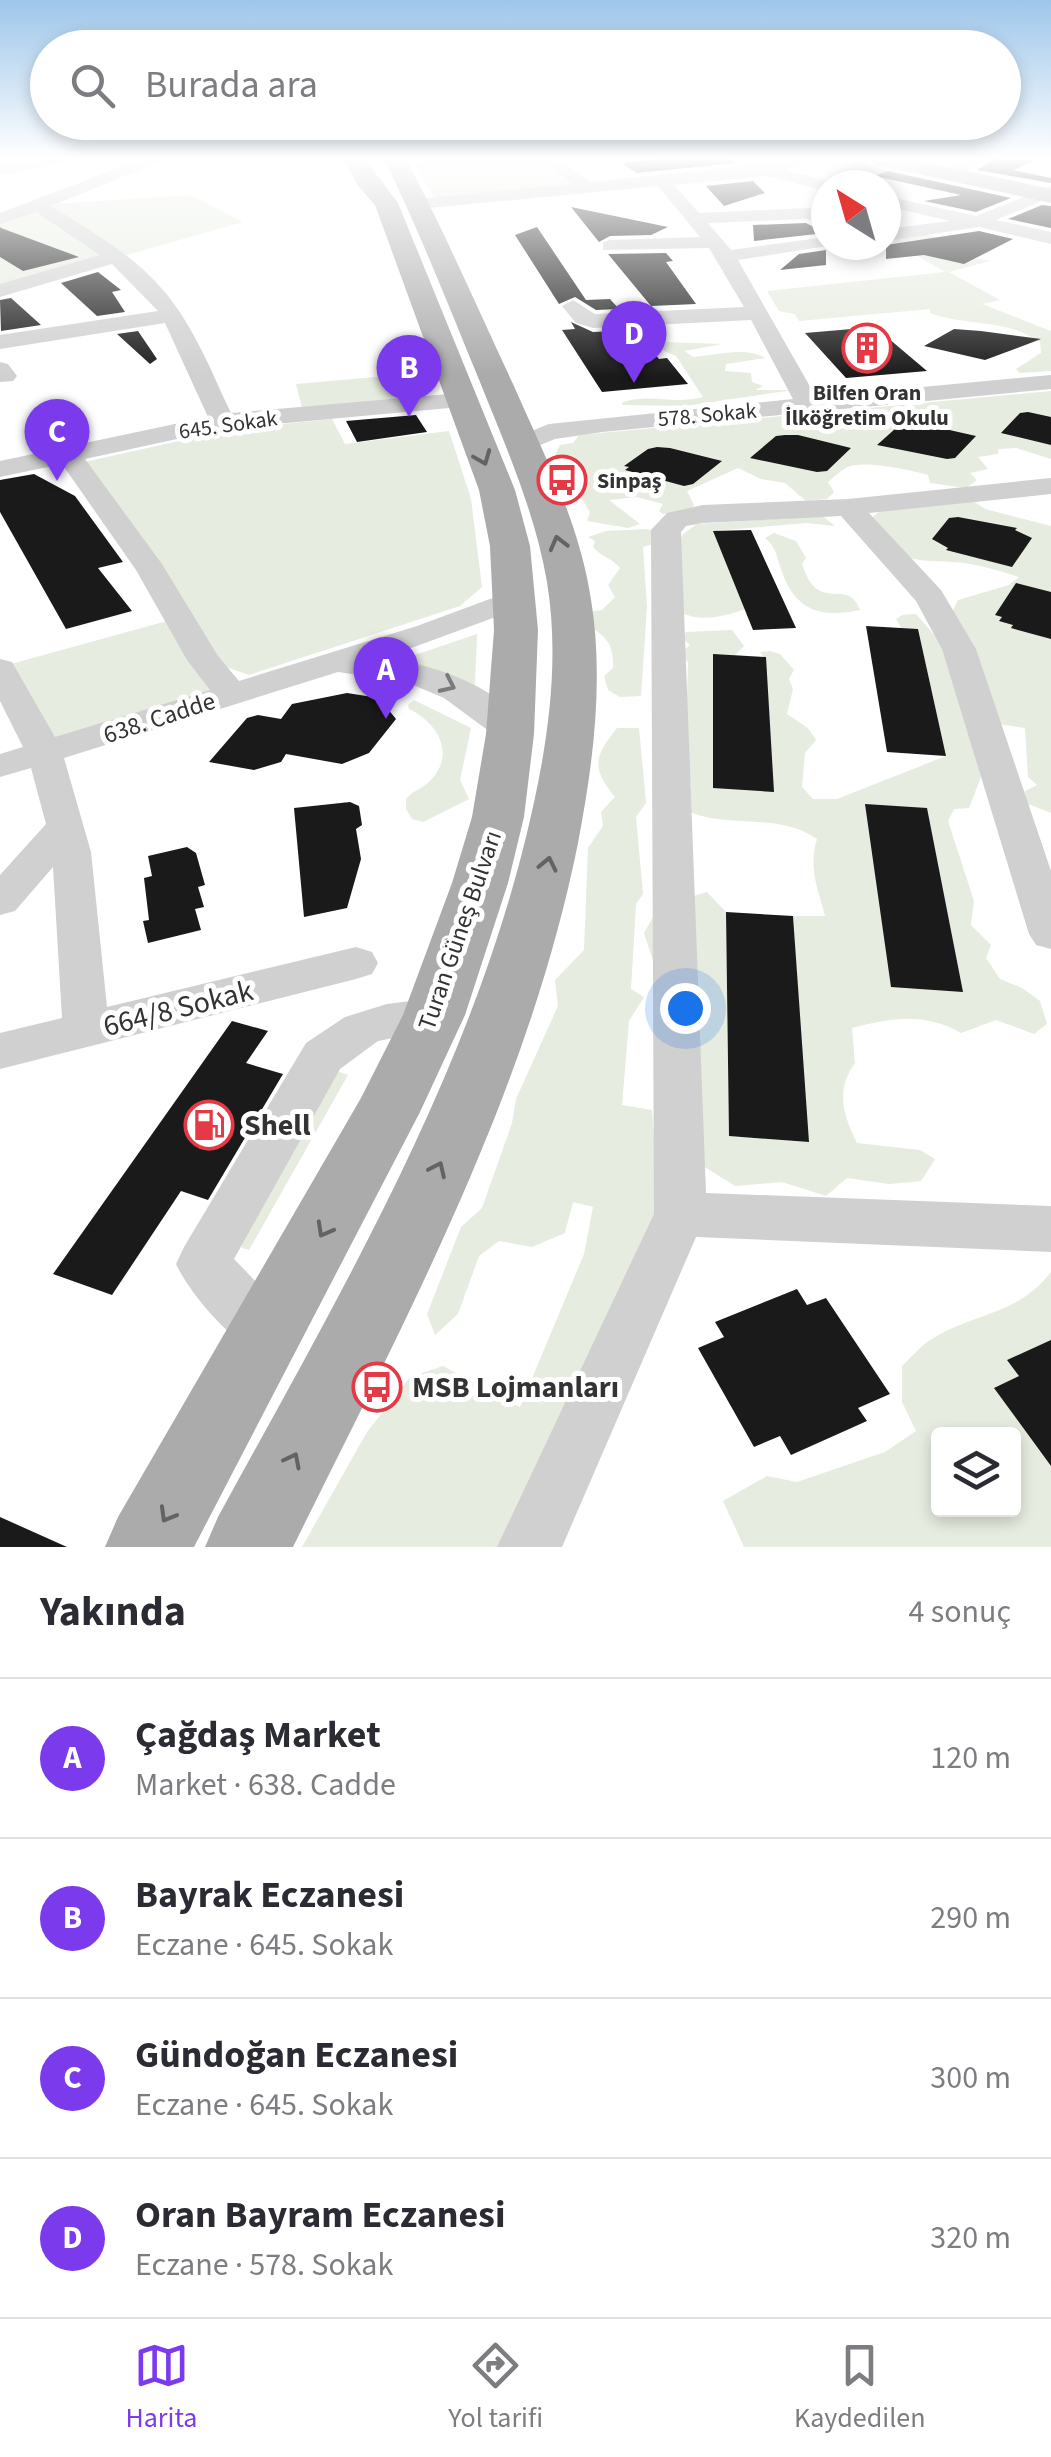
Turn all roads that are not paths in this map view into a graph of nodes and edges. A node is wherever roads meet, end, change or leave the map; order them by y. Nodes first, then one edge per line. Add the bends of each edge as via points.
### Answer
1 (54, 231) edge
2 (70, 231) edge
3 (408, 231) edge
4 (418, 231) edge
5 (708, 231) edge
6 (979, 231) edge
7 (1016, 231) edge
8 (1051, 238) edge
9 (811, 244) edge
10 (610, 246) dead end
11 (721, 249) junction
12 (94, 251) junction
13 (1033, 256) dead end
14 (0, 291) edge
15 (574, 306) dead end
16 (760, 313) junction
17 (170, 316) junction
18 (0, 342) edge
19 (1051, 382) edge
20 (460, 400) junction
21 (808, 404) junction
22 (223, 421) junction
23 (518, 432) junction
24 (0, 449) edge
25 (69, 454) junction
26 (27, 464) junction
27 (0, 470) edge
28 (1051, 486) edge
29 (848, 507) junction
30 (517, 598) junction
31 (318, 667) junction
32 (0, 669) edge
33 (231, 694) junction
34 (510, 729) junction
35 (44, 753) junction
36 (0, 766) edge
37 (65, 827) junction
38 (0, 901) edge
39 (1051, 934) edge
40 (356, 964) dead end
41 (434, 1015) junction
42 (86, 1031) junction
43 (0, 1050) edge
44 (680, 1214) junction
45 (1051, 1230) edge
46 (268, 1333) junction
47 (148, 1547) edge
48 (248, 1547) edge
49 (529, 1547) edge

1 - 12 street
2 - 12 street
3 - 20 main road, Turan Güneş Bulvarı
4 - 23 main road, Turan Güneş Bulvarı
5 - 11 street
6 - 13 street
7 - 8 street
9 - 11 street
10 - 11 street
11 - 16 street
12 - 14 street
12 - 17 street via 152,291
15 - 16 street via 584,318 599,321
16 - 21 street
17 - 18 street
17 - 22 street
19 - 21 street, 578. Sokak
20 - 22 street, 645. Sokak
20 -> 30 main road, Turan Güneş Bulvarı via 496,490
21 - 23 street, 578. Sokak
22 - 25 street, 645. Sokak
48 -> 23 main road, Turan Güneş Bulvarı via 410,1230 524,962 560,805 574,684 569,588 545,498
24 - 26 street
25 - 26 street, 645. Sokak
25 - 33 street
26 - 27 street, 645. Sokak
28 - 29 street
29 - 39 street via 930,597 959,649
29 - 44 street via 687,516 666,530
30 - 31 street, 638. Cadde
30 - 34 main road, Turan Güneş Bulvarı
31 - 33 street, 638. Cadde
31 -> 34 street, 638. Cadde via 380,667 433,678
32 - 35 street
33 - 35 street, 638. Cadde
34 - 41 main road, Turan Güneş Bulvarı via 498,817
35 - 36 street, 638. Cadde
35 - 37 street
37 - 38 street
37 - 42 street
40 - 42 street, 664/8 Sokak
41 -> 46 main road, Turan Güneş Bulvarı
41 - 46 street via 375,1022 344,1035 323,1056 203,1264
42 - 43 street, 664/8 Sokak
44 - 45 street
44 - 49 street
46 -> 47 main road, Turan Güneş Bulvarı

